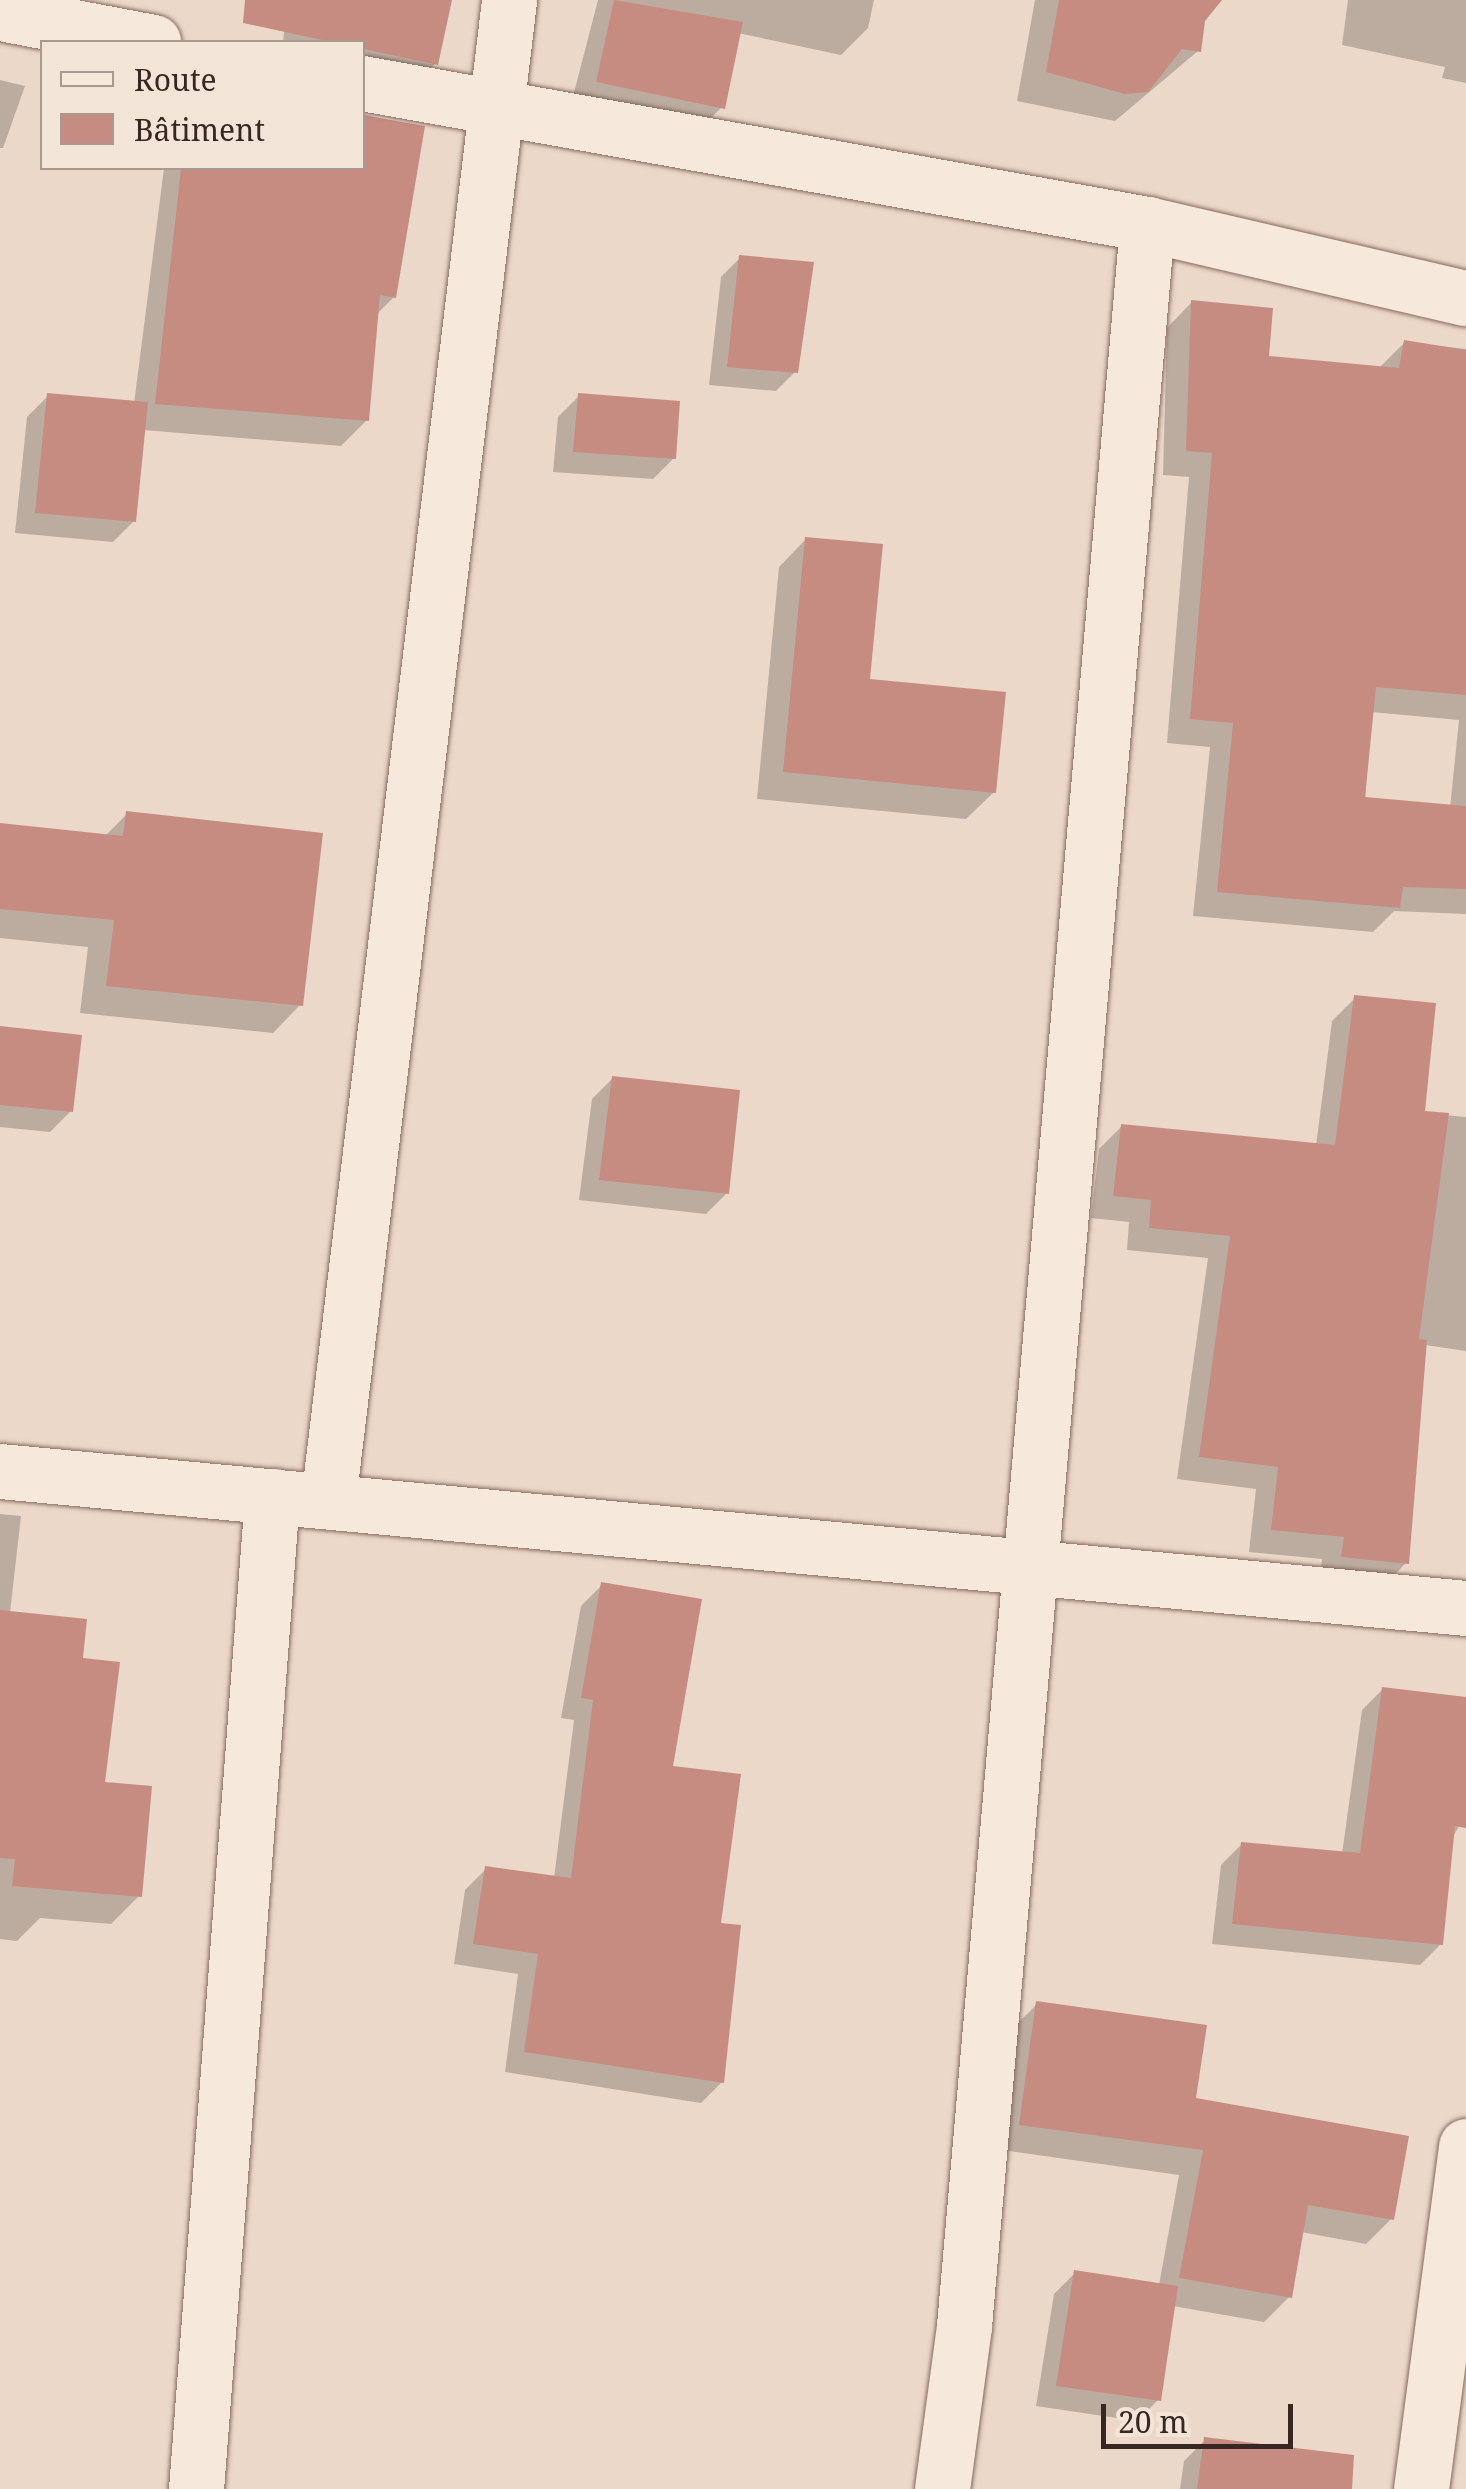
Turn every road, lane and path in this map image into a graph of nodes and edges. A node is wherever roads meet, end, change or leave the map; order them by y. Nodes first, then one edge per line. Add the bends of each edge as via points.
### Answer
1 (509, 0) edge
2 (0, 13) edge
3 (142, 40) edge
4 (365, 84) edge
5 (496, 108) junction
6 (1147, 224) junction
7 (1466, 298) edge
8 (0, 1470) edge
9 (272, 1496) junction
10 (328, 1501) junction
11 (1032, 1566) junction
12 (1466, 1608) edge
13 (1466, 2146) edge
14 (196, 2489) edge
15 (942, 2489) edge
16 (1422, 2489) edge

1 - 5 street
2 - 3 street
4 - 5 street
5 - 6 street
5 - 10 street
6 - 7 street
6 - 11 street
8 - 9 street
9 - 10 street
9 - 14 street
10 - 11 street
11 - 12 street
11 - 15 street
13 - 16 street

